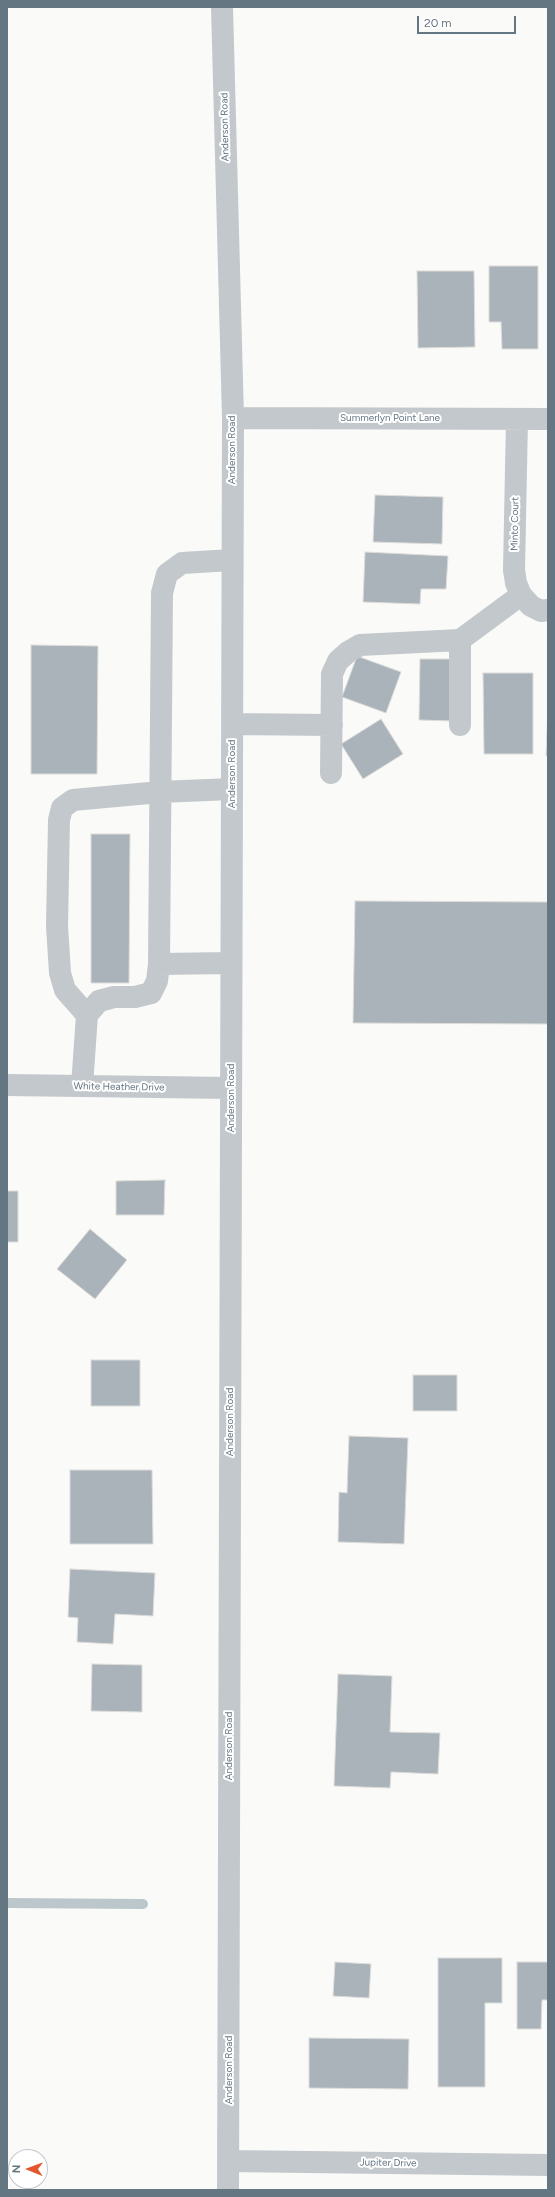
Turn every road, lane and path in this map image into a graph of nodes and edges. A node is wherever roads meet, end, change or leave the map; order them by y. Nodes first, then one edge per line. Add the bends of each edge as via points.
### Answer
1 (222, 7) edge
2 (233, 418) junction
3 (517, 419) junction
4 (548, 419) edge
5 (232, 560) junction
6 (521, 595) junction
7 (548, 610) edge
8 (460, 640) junction
9 (232, 724) junction
10 (332, 725) junction
11 (460, 725) dead end
12 (331, 773) dead end
13 (232, 789) junction
14 (160, 792) junction
15 (231, 963) junction
16 (159, 964) junction
17 (88, 1015) junction
18 (7, 1085) edge
19 (82, 1086) junction
20 (231, 1088) junction
21 (228, 2161) junction
22 (548, 2165) edge
23 (228, 2190) edge

1 - 2 street, Anderson Road
2 - 3 street, Summerlyn Point Lane
2 - 5 street, Anderson Road
3 - 4 street, Summerlyn Point Lane
3 - 6 street, Minto Court via 514,570
5 - 9 street, Anderson Road
5 - 14 street via 182,563 167,574 162,593
6 - 7 street, Minto Court via 531,606 541,611
6 - 8 street
8 - 10 street via 360,645 348,652 338,661 332,674
8 - 11 street
9 - 10 street
9 - 13 street, Anderson Road
10 - 12 street
13 - 14 street
13 - 15 street, Anderson Road
14 - 16 street
14 - 17 street via 73,800 62,808 59,820 57,926 60,973 65,990
15 - 16 street
15 - 20 street, Anderson Road
16 - 17 street via 151,993 99,1001
17 - 19 street
18 - 19 street, White Heather Drive
19 - 20 street, White Heather Drive
20 - 21 street, Anderson Road
21 - 22 street, Jupiter Drive
21 - 23 street, Anderson Road

